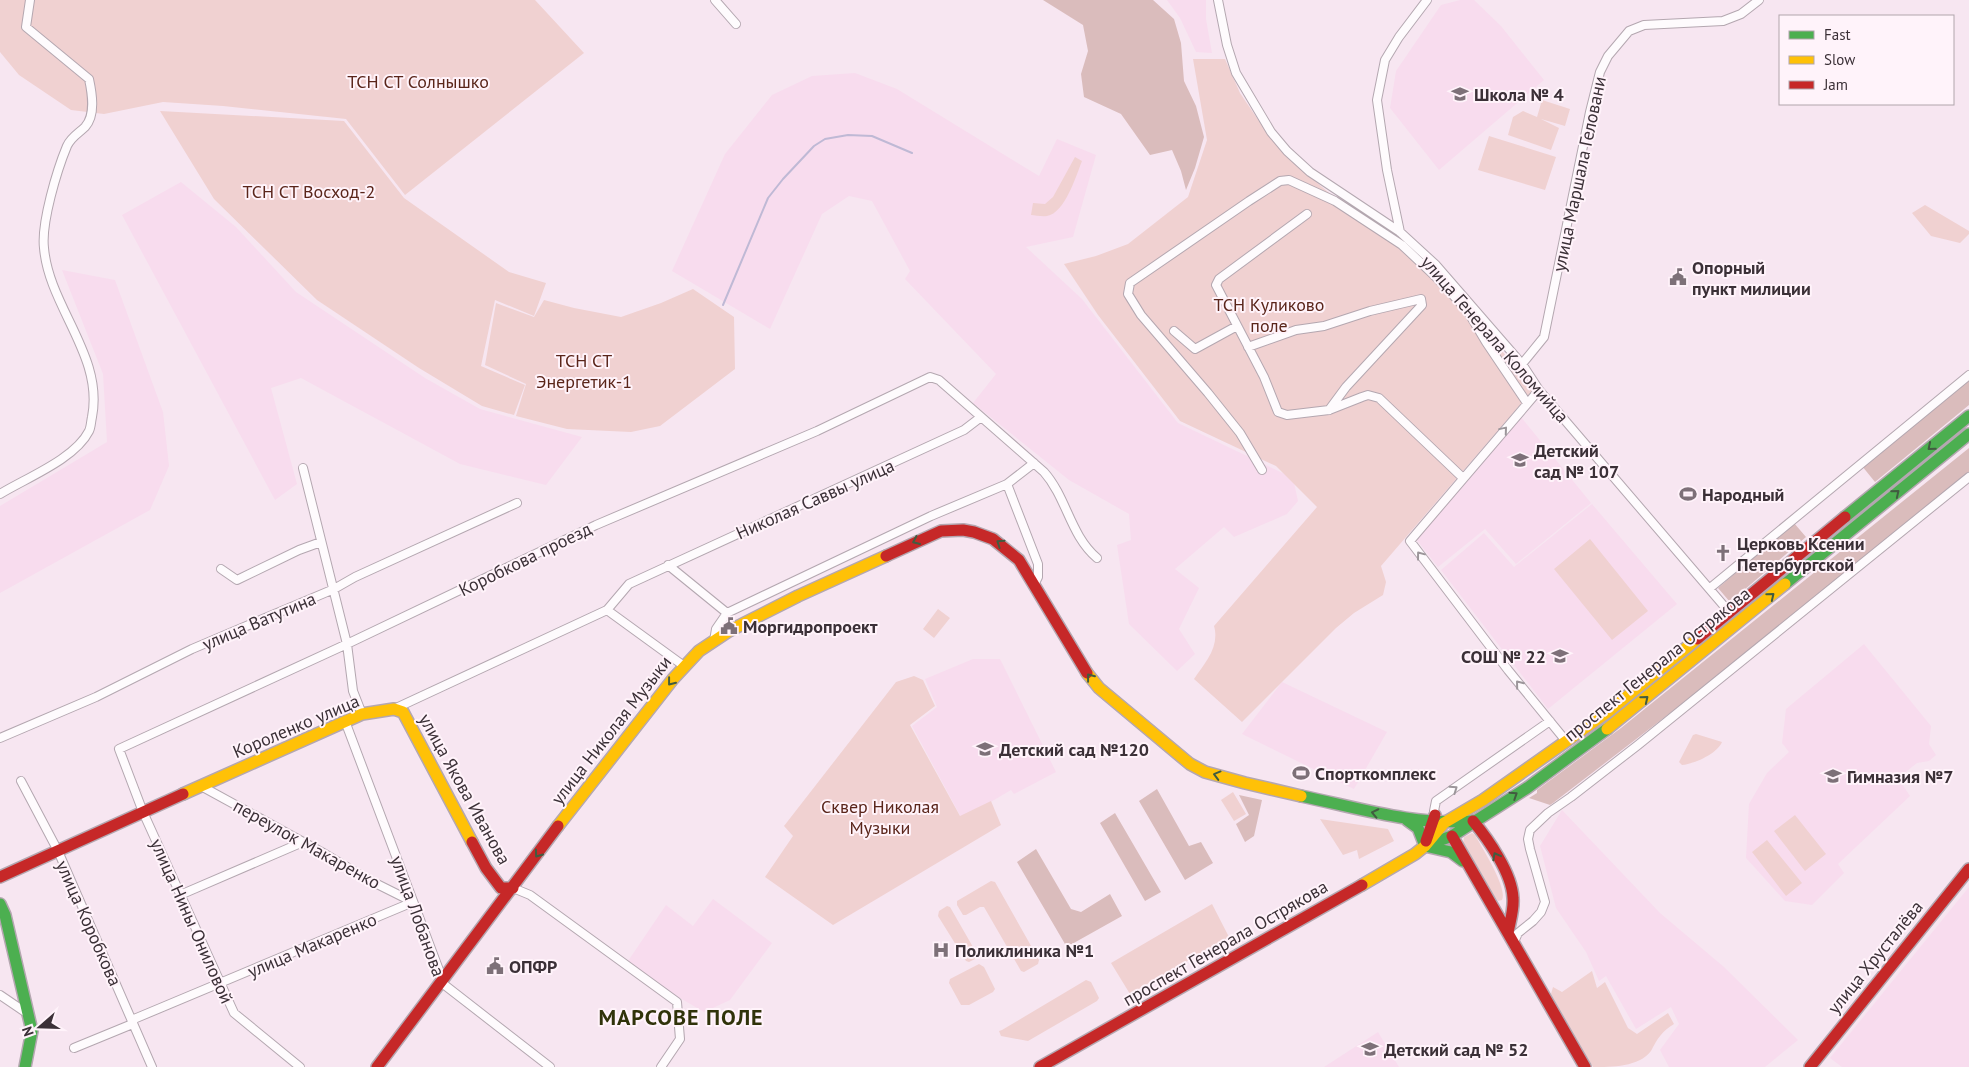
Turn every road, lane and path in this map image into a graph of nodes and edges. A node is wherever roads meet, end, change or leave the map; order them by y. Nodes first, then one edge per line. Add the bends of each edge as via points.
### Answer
1 (30, 0) edge
2 (715, 0) edge
3 (1218, 0) edge
4 (1427, 0) edge
5 (1759, 0) edge
6 (736, 24) dead end
7 (1307, 214) dead end
8 (1400, 232) junction
9 (1237, 326) junction
10 (1174, 332) dead end
11 (1248, 347) junction
12 (1522, 364) junction
13 (1969, 375) edge
14 (1539, 390) junction
15 (1527, 403) junction
16 (1329, 410) junction
17 (1969, 416) edge
18 (981, 417) junction
19 (1969, 434) edge
20 (1034, 463) junction
21 (303, 468) dead end
22 (1262, 470) dead end
23 (1969, 477) edge
24 (1463, 478) junction
25 (1006, 484) junction
26 (0, 494) edge
27 (517, 503) dead end
28 (321, 542) junction
29 (1097, 558) dead end
30 (668, 565) junction
31 (221, 569) dead end
32 (647, 575) joint
33 (1034, 585) junction
34 (1710, 588) junction
35 (334, 589) junction
36 (607, 610) junction
37 (726, 613) junction
38 (1730, 613) junction
39 (714, 640) junction
40 (348, 644) junction
41 (684, 666) junction
42 (394, 709) junction
43 (362, 714) junction
44 (345, 721) junction
45 (1550, 721) junction
46 (0, 738) edge
47 (1566, 741) junction
48 (119, 749) joint
49 (21, 781) dead end
50 (201, 786) junction
51 (143, 812) junction
52 (1394, 816) junction
53 (1430, 819) junction
54 (1473, 821) junction
55 (1450, 824) junction
56 (1452, 836) junction
57 (303, 842) junction
58 (1425, 846) junction
59 (58, 851) junction
60 (1471, 867) junction
61 (1969, 869) edge
62 (0, 877) edge
63 (513, 888) junction
64 (1513, 893) junction
65 (180, 895) junction
66 (413, 902) junction
67 (0, 904) edge
68 (1492, 904) junction
69 (1508, 933) junction
70 (1514, 944) junction
71 (442, 983) junction
72 (220, 984) junction
73 (0, 995) edge
74 (28, 1014) junction
75 (132, 1022) junction
76 (74, 1048) dead end
77 (25, 1067) edge
78 (152, 1067) edge
79 (300, 1067) edge
80 (377, 1067) edge
81 (550, 1067) edge
82 (661, 1067) edge
83 (1040, 1067) edge
84 (1585, 1067) edge
85 (1810, 1067) edge

1 - 26 street via 26,27 89,79 92,94 91,115 86,126 68,144 46,221 43,247 47,270 94,384 94,407 89,431 77,448
2 - 6 street
3 - 8 street, улица Генерала Коломийца via 1226,45 1236,73 1271,132 1310,172
4 - 8 street via 1385,60 1377,100
5 - 12 street, улица Маршала Геловани via 1741,14 1723,21 1644,25 1629,31 1608,56 1594,96 1544,337
7 - 9 street via 1219,279 1216,288
8 - 12 street, улица Генерала Коломийца via 1436,265
9 - 10 street via 1195,349
9 - 11 street
11 - 16 street via 1280,413
11 - 16 street via 1296,330 1324,326 1418,298 1422,300 1421,306 1352,380
12 - 14 street, улица Генерала Коломийца
13 - 34 street
14 - 15 street
14 - 34 street, улица Генерала Коломийца
15 - 22 street via 1467,310 1436,276 1402,245 1335,201 1285,180 1249,200 1130,283 1128,294 1141,315 1240,433
24 -> 15 street
16 - 24 street via 1368,395 1379,398
17 -> 38 main road, проспект Генерала Острякова
18 - 20 street
18 - 30 street, Николая Саввы улица via 939,442
18 - 40 street, Коробкова проезд via 930,377 818,431 596,525
54 -> 19 main road, проспект Генерала Острякова via 1526,788 1614,724
20 - 25 street
20 - 29 street via 1052,481 1078,537
21 - 28 street
23 - 70 street via 1638,745 1548,812 1530,830 1530,849 1545,902 1541,912 1518,933
45 -> 24 street, проспект Генерала Острякова via 1410,541
25 - 33 street via 1038,564
25 - 37 street
27 - 35 street, улица Ватутина
28 - 31 street via 237,580
28 - 35 street
30 - 32 street, Николая Саввы улица
30 - 37 street
32 - 36 street, Короленко улица via 629,584
33 -> 39 main road, улица Николая Музыки via 1019,560 1003,544 984,533 950,530 934,533 798,596
52 -> 33 main road, улица Николая Музыки via 1217,776 1190,764 1090,678
34 - 38 street, улица Генерала Коломийца
35 - 40 street
35 - 46 street, улица Ватутина via 192,649 96,697
36 - 41 street
36 - 42 street, Короленко улица
37 - 39 street via 716,629
38 - 47 main road, проспект Генерала Острякова via 1609,711
39 - 41 main road, улица Николая Музыки
40 - 43 street via 353,691
40 - 48 street, Коробкова проезд
41 -> 63 main road, улица Николая Музыки via 568,812
42 - 43 main road, Короленко улица
42 - 63 main road, улица Якова Иванова via 403,712 486,868 501,888
43 - 44 main road, Короленко улица
44 - 50 main road, Короленко улица
44 - 66 street, улица Лобанова
45 - 47 street, проспект Генерала Острякова
53 -> 45 street via 1436,801
47 - 55 main road, проспект Генерала Острякова
48 - 51 street, улица Нины Ониловой
49 - 59 street, улица Коробкова
50 - 51 main road, Короленко улица
50 - 57 street, переулок Макаренко
51 - 59 main road, Короленко улица
51 - 65 street, улица Нины Ониловой
52 - 53 main road
52 - 58 main road via 1414,824
53 - 55 main road
53 - 58 main road
54 - 55 main road
54 - 56 main road, проспект Генерала Острякова
64 -> 54 main road via 1483,831
55 - 56 main road
55 - 58 main road, проспект Генерала Острякова
56 - 58 main road, проспект Генерала Острякова
56 - 60 main road
57 - 65 street
57 - 66 street, переулок Макаренко
58 - 60 main road via 1451,852
58 - 83 main road, проспект Генерала Острякова via 1256,946
59 - 62 main road, Короленко улица
59 - 75 street, улица Коробкова
60 - 68 main road
61 - 85 main road, улица Хрусталёва
63 - 71 main road, улица Николая Музыки
63 - 82 street, улица Якова Иванова via 530,895 677,1002 680,1039
64 - 68 main road via 1506,904
64 - 69 main road
65 - 72 street, улица Нины Ониловой
66 - 71 street, улица Лобанова
66 - 72 street, улица Макаренко
67 - 74 main road
68 - 69 main road
69 - 70 main road
70 - 84 main road
71 - 80 main road, улица Николая Музыки
71 - 81 street, улица Лобанова
72 - 75 street, улица Макаренко
72 - 79 street, улица Нины Ониловой via 234,1013
73 - 74 street
74 - 77 main road via 32,1031
75 - 76 street, улица Макаренко
75 - 78 street, улица Коробкова

